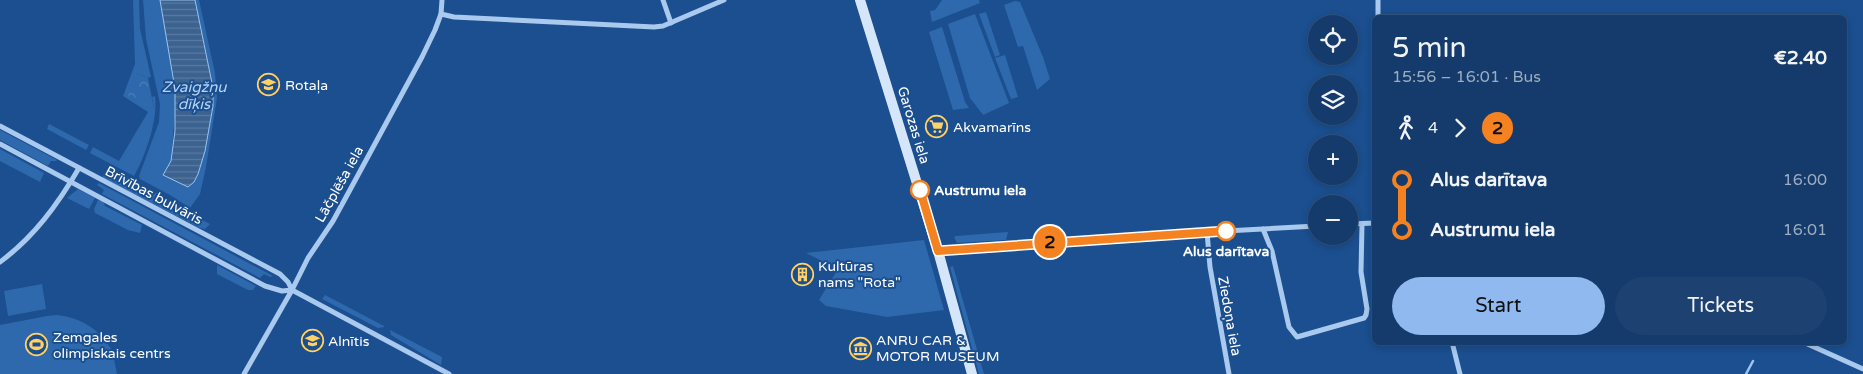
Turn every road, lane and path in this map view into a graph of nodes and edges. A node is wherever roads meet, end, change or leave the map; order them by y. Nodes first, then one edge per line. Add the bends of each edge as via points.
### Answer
1 (442, 0) edge
2 (663, 0) edge
3 (724, 0) edge
4 (860, 0) edge
5 (1378, 0) edge
6 (440, 14) junction
7 (1378, 15) edge
8 (671, 23) junction
9 (0, 126) edge
10 (0, 144) edge
11 (79, 168) junction
12 (71, 182) junction
13 (1372, 223) edge
14 (1358, 224) edge
15 (1362, 224) junction
16 (1308, 226) edge
17 (1263, 229) junction
18 (1207, 232) junction
19 (938, 251) junction
20 (0, 262) edge
21 (292, 290) junction
22 (1453, 345) edge
23 (1810, 345) edge
24 (1863, 369) edge
25 (244, 374) edge
26 (449, 374) edge
27 (972, 374) edge
28 (1229, 374) edge
29 (1460, 374) edge

1 - 6 street, Lāčplēša iela
2 - 8 street
3 - 8 street
4 - 19 main road, Garozas iela
5 - 7 street
6 - 8 street via 640,27
6 - 21 street, Lāčplēša iela via 422,57
9 - 11 street, Brīvības bulvāris
10 - 12 street, Brīvības bulvāris
11 - 12 street
11 - 21 street, Brīvības bulvāris via 280,274
12 - 20 street via 38,228
12 - 21 street, Brīvības bulvāris via 265,286
13 - 15 street
14 - 15 street
15 - 17 street via 1361,272 1366,315 1297,337 1289,327 1272,251
16 - 17 street
17 - 18 street
18 - 19 street
18 - 28 street, Ziedoņa iela
19 - 27 main road, Garozas iela
21 - 25 street, Lāčplēša iela
21 - 26 street, Brīvības bulvāris
22 - 29 street
23 - 24 street

